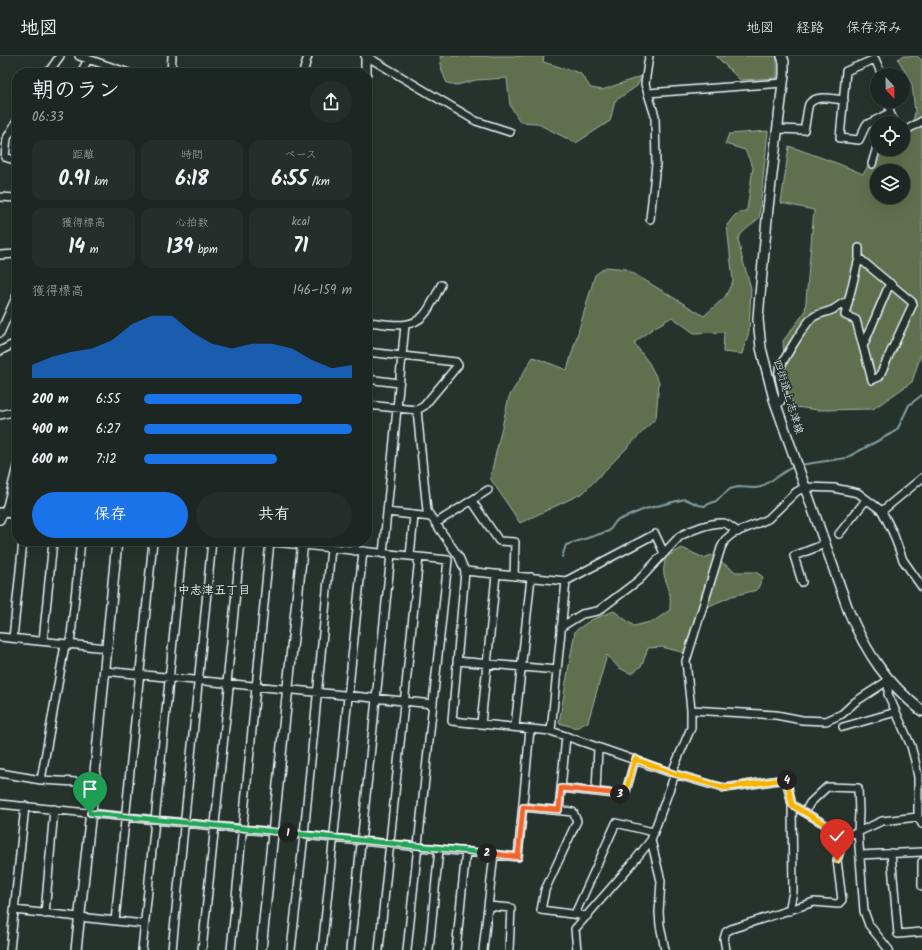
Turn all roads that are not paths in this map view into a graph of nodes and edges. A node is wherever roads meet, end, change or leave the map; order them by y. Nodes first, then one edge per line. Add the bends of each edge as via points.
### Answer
1 (60, 56) edge
2 (79, 56) edge
3 (172, 56) edge
4 (308, 56) edge
5 (366, 56) edge
6 (649, 56) edge
7 (782, 56) edge
8 (871, 58) edge
9 (88, 59) junction
10 (52, 68) edge
11 (84, 68) edge
12 (114, 68) edge
13 (171, 68) edge
14 (304, 68) edge
15 (366, 68) edge
16 (879, 68) edge
17 (783, 83) junction
18 (648, 93) junction
19 (844, 100) junction
20 (890, 108) edge
21 (890, 113) junction
22 (892, 116) edge
23 (922, 121) edge
24 (910, 128) edge
25 (778, 129) junction
26 (12, 130) edge
27 (510, 132) dead end
28 (874, 156) edge
29 (12, 159) edge
30 (872, 164) dead end
31 (0, 197) edge
32 (12, 198) edge
33 (650, 219) dead end
34 (859, 248) dead end
35 (12, 254) edge
36 (0, 255) edge
37 (859, 258) junction
38 (890, 283) junction
39 (441, 286) dead end
40 (848, 302) junction
41 (12, 306) edge
42 (372, 323) edge
43 (405, 326) junction
44 (0, 333) edge
45 (864, 344) junction
46 (12, 345) edge
47 (0, 351) edge
48 (372, 353) edge
49 (402, 356) junction
50 (372, 380) edge
51 (399, 383) junction
52 (372, 405) edge
53 (776, 406) junction
54 (397, 408) junction
55 (417, 410) junction
56 (12, 412) edge
57 (0, 415) edge
58 (922, 478) edge
59 (805, 487) junction
60 (488, 490) dead end
61 (12, 492) edge
62 (866, 500) junction
63 (472, 501) junction
64 (882, 511) junction
65 (387, 512) junction
66 (1, 515) edge
67 (12, 515) edge
68 (414, 516) junction
69 (431, 517) junction
70 (436, 524) junction
71 (738, 532) junction
72 (839, 534) dead end
73 (825, 544) junction
74 (22, 546) edge
75 (52, 546) edge
76 (80, 546) edge
77 (116, 546) edge
78 (152, 546) edge
79 (182, 546) edge
80 (212, 546) edge
81 (241, 546) edge
82 (268, 546) edge
83 (302, 546) edge
84 (330, 546) edge
85 (358, 546) edge
86 (359, 551) junction
87 (664, 553) junction
88 (383, 554) junction
89 (391, 554) junction
90 (410, 556) junction
91 (419, 557) junction
92 (464, 571) junction
93 (496, 575) junction
94 (514, 576) junction
95 (531, 577) junction
96 (566, 581) junction
97 (802, 582) dead end
98 (922, 587) edge
99 (560, 627) junction
100 (0, 637) edge
101 (13, 638) junction
102 (42, 641) junction
103 (68, 645) junction
104 (106, 648) junction
105 (457, 661) junction
106 (487, 663) junction
107 (520, 666) junction
108 (105, 670) junction
109 (557, 670) junction
110 (140, 674) junction
111 (169, 677) junction
112 (199, 680) junction
113 (889, 680) junction
114 (227, 683) junction
115 (256, 686) junction
116 (287, 689) junction
117 (317, 692) junction
118 (348, 696) junction
119 (376, 698) junction
120 (404, 701) junction
121 (433, 704) junction
122 (691, 710) junction
123 (922, 711) edge
124 (896, 712) junction
125 (481, 724) junction
126 (515, 727) junction
127 (843, 727) dead end
128 (530, 729) junction
129 (551, 731) junction
130 (566, 736) junction
131 (598, 748) junction
132 (635, 759) junction
133 (0, 773) edge
134 (674, 773) junction
135 (41, 780) junction
136 (920, 782) edge
137 (94, 783) junction
138 (561, 788) junction
139 (596, 791) junction
140 (0, 804) edge
141 (792, 805) junction
142 (25, 806) junction
143 (523, 807) junction
144 (54, 809) junction
145 (559, 810) junction
146 (805, 812) junction
147 (90, 813) junction
148 (125, 817) junction
149 (918, 817) junction
150 (155, 820) junction
151 (185, 823) junction
152 (922, 824) edge
153 (215, 826) junction
154 (244, 829) junction
155 (273, 832) junction
156 (858, 832) junction
157 (304, 835) junction
158 (652, 836) junction
159 (845, 836) junction
160 (333, 838) junction
161 (361, 841) junction
162 (390, 844) junction
163 (418, 846) junction
164 (439, 849) junction
165 (466, 851) junction
166 (922, 852) edge
167 (891, 853) junction
168 (494, 854) junction
169 (860, 855) junction
170 (922, 862) edge
171 (922, 886) edge
172 (488, 906) junction
173 (14, 910) junction
174 (789, 911) junction
175 (45, 914) junction
176 (575, 914) junction
177 (587, 916) junction
178 (80, 917) junction
179 (115, 921) junction
180 (144, 924) junction
181 (922, 932) edge
182 (10, 950) edge
183 (76, 950) edge
184 (142, 950) edge
185 (172, 950) edge
186 (202, 950) edge
187 (231, 950) edge
188 (261, 950) edge
189 (291, 950) edge
190 (322, 950) edge
191 (350, 950) edge
192 (379, 950) edge
193 (408, 950) edge
194 (428, 950) edge
195 (456, 950) edge
196 (483, 950) edge
197 (509, 950) edge
198 (577, 950) edge
199 (665, 950) edge
200 (726, 950) edge
201 (889, 950) edge

1 - 10 street
2 - 9 street
3 - 13 street
4 - 14 street
5 - 15 street
5 - 27 street via 476,122
6 - 18 street via 645,80
7 - 17 street, 四街道上志津線
8 - 16 street via 875,59
8 - 19 street via 846,70
9 - 11 street
9 - 12 street
17 - 18 street
17 - 25 street, 四街道上志津線
18 - 33 street via 655,116 656,157
19 - 21 street via 840,138 859,140 866,125
19 - 25 street via 815,100 809,104 804,130
20 - 21 street
21 - 22 street
23 - 24 street
25 - 53 street, 四街道上志津線 via 758,319 764,362
26 - 29 street via 7,138 5,157
28 - 30 street
31 - 32 street
34 - 37 street
35 - 36 street
37 - 38 street
37 - 40 street
38 - 45 street
38 - 45 street via 913,304 879,377 872,380
39 - 43 street via 424,315
40 - 45 street via 845,315 856,320
40 - 53 street via 820,313 806,325 780,368 779,377 784,392
41 - 44 street
42 - 43 street
43 - 49 street
46 - 47 street
48 - 49 street
49 - 51 street
49 - 55 street via 456,362 458,365 424,406
50 - 51 street
51 - 54 street
52 - 54 street
53 - 59 street, 四街道上志津線
54 - 55 street
54 - 65 street
55 - 69 street via 427,511
56 - 57 street
58 - 64 street
59 - 62 street via 840,489 858,493
59 - 71 street via 796,492 768,519
59 - 73 street, 四街道上志津線
60 - 63 street
61 - 66 street
62 - 64 street
62 - 72 street
63 - 70 street
63 - 94 street via 499,541 516,542
64 - 98 street via 902,560
65 - 68 street
65 - 88 street
66 - 67 street
68 - 69 street
68 - 90 street
69 - 70 street
70 - 92 street via 459,557
71 - 87 street via 725,523 714,524 680,536
71 - 122 street via 725,540 721,548 686,661
73 - 97 street via 794,556
73 - 113 street, 四街道上志津線 via 858,634
74 - 101 street
75 - 102 street
76 - 103 street
77 - 104 street
78 - 110 street
79 - 111 street
80 - 112 street
81 - 114 street
82 - 115 street
83 - 116 street
84 - 86 street
84 - 117 street
85 - 86 street
86 - 88 street
86 - 118 street
87 - 96 street via 655,534
87 - 99 street via 639,580 598,611 582,614
88 - 89 street
89 - 90 street
89 - 119 street
90 - 91 street
91 - 120 street
91 - 121 street via 448,560
92 - 93 street
92 - 105 street
93 - 94 street
93 - 106 street
94 - 95 street
95 - 96 street
95 - 107 street
96 - 99 street
99 - 109 street
100 - 101 street
101 - 102 street
102 - 103 street
103 - 104 street
103 - 135 street
104 - 108 street
105 - 106 street
105 - 125 street via 452,721
106 - 107 street
106 - 125 street
107 - 109 street
107 - 126 street
108 - 110 street
108 - 137 street
109 - 129 street
110 - 111 street
110 - 148 street
111 - 112 street
111 - 150 street
112 - 114 street
112 - 151 street
113 - 122 street via 855,702 842,714 826,721
113 - 123 street, 四街道上志津線
113 - 124 street via 888,694
114 - 115 street
114 - 153 street via 229,688
115 - 116 street
115 - 154 street
116 - 117 street
116 - 155 street
117 - 118 street
117 - 157 street
118 - 119 street
118 - 160 street
119 - 120 street
119 - 161 street
120 - 121 street
120 - 162 street
121 - 163 street
122 - 134 street via 691,728
124 - 127 street
124 - 136 street via 913,753
125 - 126 street
126 - 128 street
128 - 129 street
128 - 143 street
129 - 130 street
130 - 131 street
130 - 138 street
131 - 132 street
131 - 139 street
132 - 134 street
132 - 139 street via 625,794
133 - 135 street
134 - 141 street via 725,788 786,779
134 - 158 street
135 - 137 street
136 - 149 street
137 - 147 street
138 - 139 street
138 - 145 street
140 - 142 street
141 - 146 street
141 - 174 street via 793,892
142 - 144 street
142 - 173 street
143 - 145 street
143 - 168 street via 518,857
144 - 147 street
144 - 175 street
145 - 176 street via 573,812 577,821 545,890 542,910
146 - 156 street via 810,802 827,788 858,788
146 - 159 street
147 - 148 street
147 - 178 street
148 - 150 street
148 - 179 street
149 - 152 street
149 - 156 street via 882,821
150 - 151 street
150 - 180 street
151 - 153 street
151 - 185 street
153 - 154 street
153 - 186 street
154 - 155 street
154 - 187 street
155 - 157 street
155 - 188 street
156 - 159 street
156 - 169 street
157 - 160 street
157 - 189 street
158 - 176 street via 616,823
158 - 177 street
158 - 199 street via 661,881 659,912
159 - 174 street via 837,860 842,900 838,904 814,902
160 - 161 street
160 - 190 street
161 - 162 street
161 - 191 street
162 - 163 street
162 - 192 street
163 - 164 street
163 - 193 street
164 - 165 street
164 - 194 street
165 - 168 street
165 - 195 street
166 - 167 street
167 - 169 street
167 - 181 street via 898,934
168 - 172 street
169 - 201 street via 865,915 873,931
170 - 171 street
172 - 196 street
172 - 197 street via 512,908
173 - 175 street
173 - 182 street
174 - 200 street via 726,932
175 - 178 street
176 - 177 street
177 - 198 street via 575,929
178 - 179 street
178 - 183 street
179 - 180 street
180 - 184 street

